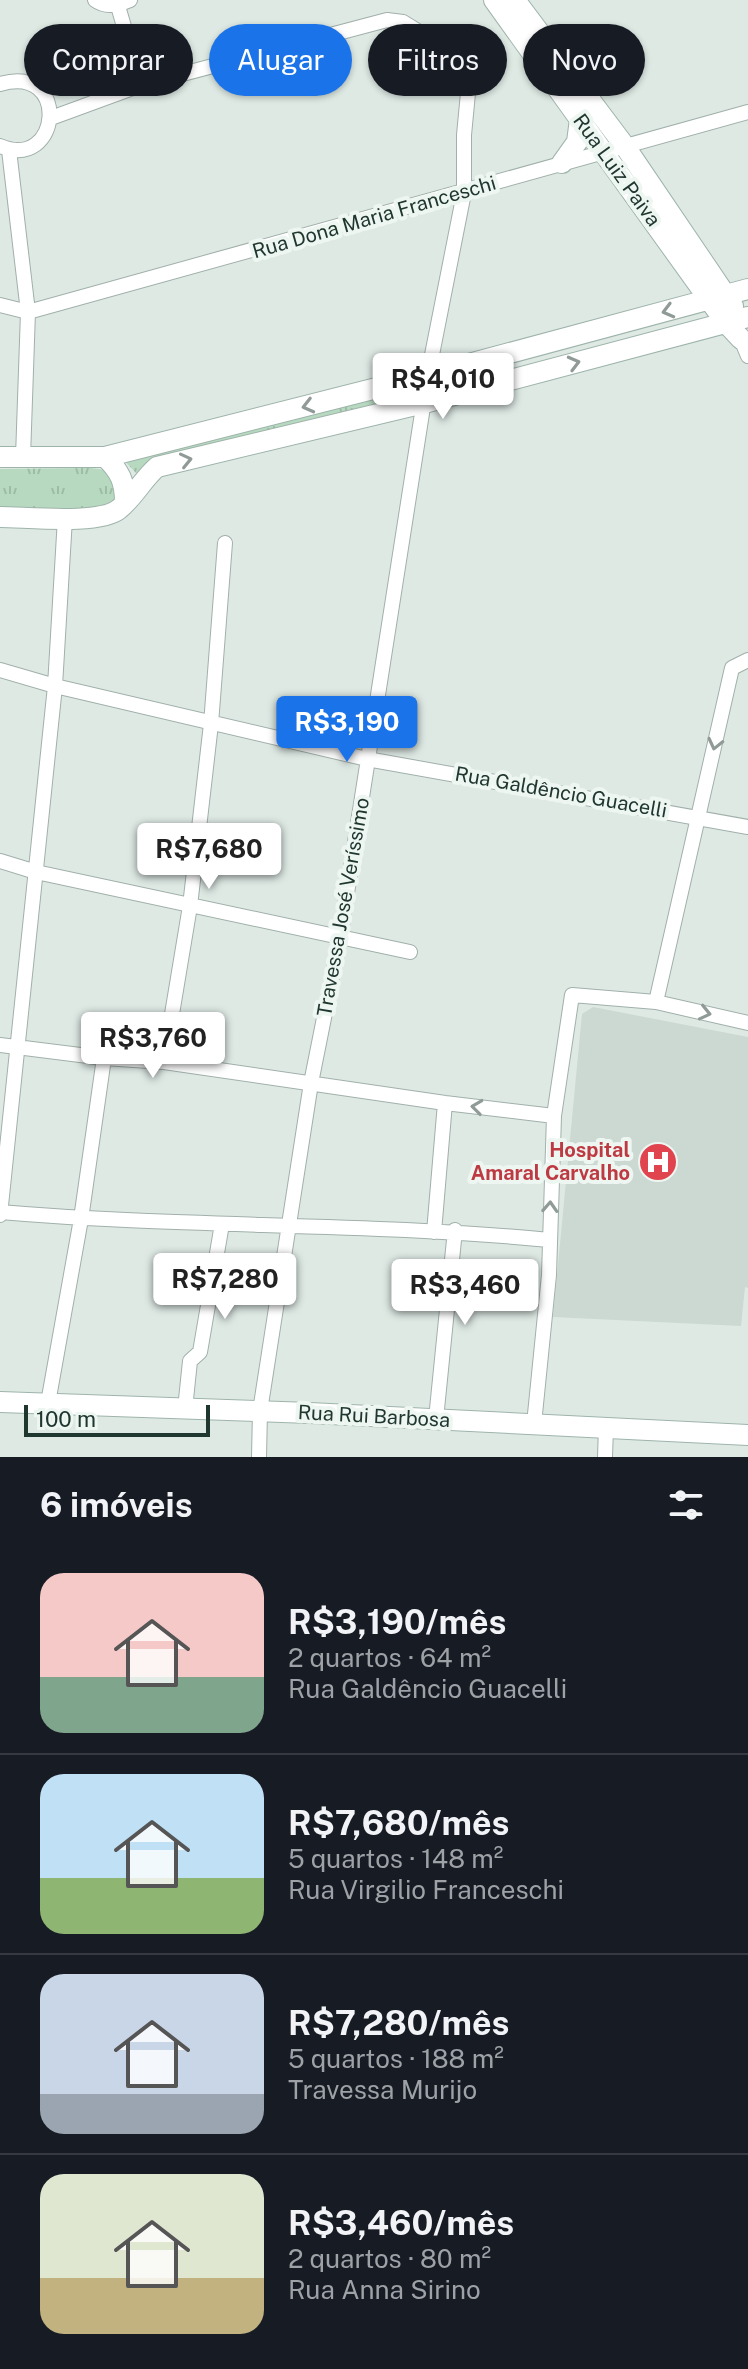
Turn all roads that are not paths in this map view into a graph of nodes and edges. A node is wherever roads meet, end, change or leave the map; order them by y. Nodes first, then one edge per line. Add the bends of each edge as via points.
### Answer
1 (95, 0) edge
2 (494, 0) edge
3 (515, 0) edge
4 (124, 3) edge
5 (128, 24) edge
6 (193, 71) edge
7 (0, 84) edge
8 (111, 96) edge
9 (748, 112) edge
10 (51, 118) junction
11 (580, 119) junction
12 (624, 145) junction
13 (5, 148) edge
14 (603, 151) junction
15 (562, 163) junction
16 (464, 193) junction
17 (748, 289) edge
18 (718, 297) junction
19 (0, 305) edge
20 (28, 312) junction
21 (741, 331) edge
22 (428, 375) junction
23 (424, 403) junction
24 (0, 457) edge
25 (23, 457) junction
26 (105, 457) junction
27 (125, 502) junction
28 (1, 517) edge
29 (65, 518) junction
30 (225, 543) dead end
31 (748, 660) edge
32 (0, 670) edge
33 (55, 686) junction
34 (211, 724) junction
35 (367, 759) junction
36 (698, 816) junction
37 (748, 827) edge
38 (0, 861) edge
39 (36, 872) junction
40 (190, 906) junction
41 (340, 938) junction
42 (410, 952) dead end
43 (656, 1002) junction
44 (748, 1023) edge
45 (0, 1045) edge
46 (19, 1048) junction
47 (104, 1058) junction
48 (164, 1062) junction
49 (311, 1083) junction
50 (445, 1103) junction
51 (554, 1116) junction
52 (0, 1213) edge
53 (81, 1219) junction
54 (222, 1224) junction
55 (290, 1224) junction
56 (455, 1230) junction
57 (434, 1232) junction
58 (549, 1240) junction
59 (0, 1402) edge
60 (48, 1403) junction
61 (185, 1409) junction
62 (260, 1411) junction
63 (436, 1419) junction
64 (534, 1424) junction
65 (606, 1427) junction
66 (748, 1435) edge
67 (259, 1457) edge
68 (605, 1457) edge

1 - 4 street
2 - 11 main road, Rua Luiz Paiva
3 - 12 main road, Rua Luiz Paiva
4 - 5 street
6 - 16 street, Travessa José Veríssimo via 387,20 403,22 463,59 470,72
7 - 10 street via 15,80 41,91
8 - 10 street
9 - 12 street, Rua Dona Maria Franceschi
10 - 13 street via 37,143
11 - 14 main road, Rua Luiz Paiva
11 - 15 main road via 577,142
12 - 14 street, Rua Dona Maria Franceschi
12 - 18 main road, Rua Luiz Paiva
13 - 20 street
14 - 15 street, Rua Dona Maria Franceschi
14 - 18 main road, Rua Luiz Paiva
15 - 16 street, Rua Dona Maria Franceschi
16 - 20 street, Rua Dona Maria Franceschi
16 - 22 street, Travessa José Veríssimo
17 - 18 main road
18 - 21 main road, Rua Luiz Paiva
18 -> 22 main road
19 - 20 street, Rua Dona Maria Franceschi
20 - 25 street
23 -> 21 main road
22 - 23 street, Travessa José Veríssimo
22 -> 26 main road
27 -> 23 main road via 157,467
23 - 35 street, Travessa José Veríssimo
24 - 25 main road
25 - 26 main road
26 - 27 main road via 118,469
27 - 29 main road via 110,515
28 - 29 main road
29 - 33 street
30 - 34 street
31 -> 36 street via 732,668
32 - 33 street, Rua Galdêncio Guacelli
33 - 34 street, Rua Galdêncio Guacelli
33 - 39 street
34 - 35 street, Rua Galdêncio Guacelli
34 - 40 street
35 - 36 street, Rua Galdêncio Guacelli
35 - 41 street, Travessa José Veríssimo
36 - 37 street, Rua Galdêncio Guacelli
36 - 43 street
38 - 39 street
39 - 40 street
39 - 46 street
40 - 41 street
40 - 48 street
41 - 42 street
41 - 49 street, Travessa José Veríssimo
43 -> 44 street
43 - 51 street via 572,995
45 - 46 street
46 - 47 street
46 - 52 street
47 - 48 street
47 - 53 street
48 - 49 street
49 - 50 street
49 - 55 street, Travessa José Veríssimo
51 -> 50 street
50 - 57 street
58 -> 51 street
52 - 53 street
53 - 54 street
53 - 60 street
54 - 55 street
54 - 61 street via 200,1352 190,1361
55 - 57 street
55 - 62 street, Travessa José Veríssimo
56 - 57 street
56 - 58 street
56 - 63 street
58 - 64 street
59 - 60 main road, Rua Rui Barbosa
60 - 61 main road, Rua Rui Barbosa
61 - 62 main road, Rua Rui Barbosa
62 - 63 main road, Rua Rui Barbosa
62 - 67 street, Travessa José Veríssimo
63 - 64 main road, Rua Rui Barbosa
64 - 65 main road, Rua Rui Barbosa
65 - 66 main road, Rua Rui Barbosa
65 - 68 street

